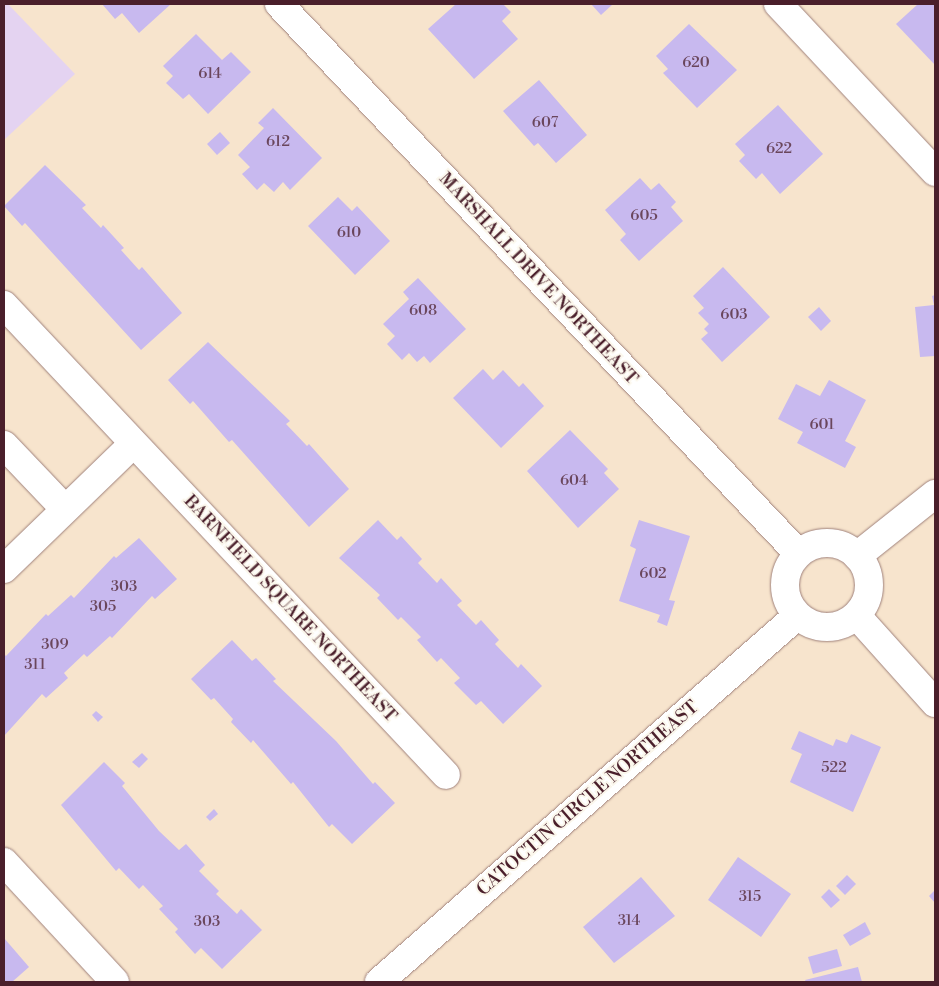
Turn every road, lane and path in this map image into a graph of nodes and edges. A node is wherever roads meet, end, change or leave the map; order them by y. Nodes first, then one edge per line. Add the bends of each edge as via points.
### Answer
1 (279, 4) edge
2 (778, 4) edge
3 (935, 172) edge
4 (4, 305) edge
5 (133, 444) junction
6 (4, 445) edge
7 (935, 494) edge
8 (65, 509) junction
9 (798, 553) junction
10 (857, 556) junction
11 (4, 568) edge
12 (797, 616) junction
13 (857, 616) junction
14 (935, 703) edge
15 (446, 775) dead end
16 (4, 862) edge
17 (115, 982) edge
18 (379, 982) edge

1 - 9 street, MARSHALL DRIVE NORTHEAST
2 - 3 street
4 - 5 street, BARNFIELD SQUARE NORTHEAST
5 - 8 street
5 - 15 street, BARNFIELD SQUARE NORTHEAST
6 - 8 street
7 - 10 street
8 - 11 street
9 - 10 street via 812,545 829,543 844,546
9 - 12 street via 788,567 784,584 787,601
10 - 13 street via 869,579 867,599
12 - 13 street via 810,625 826,628
12 - 18 street, CATOCTIN CIRCLE NORTHEAST
13 - 14 street
16 - 17 street

